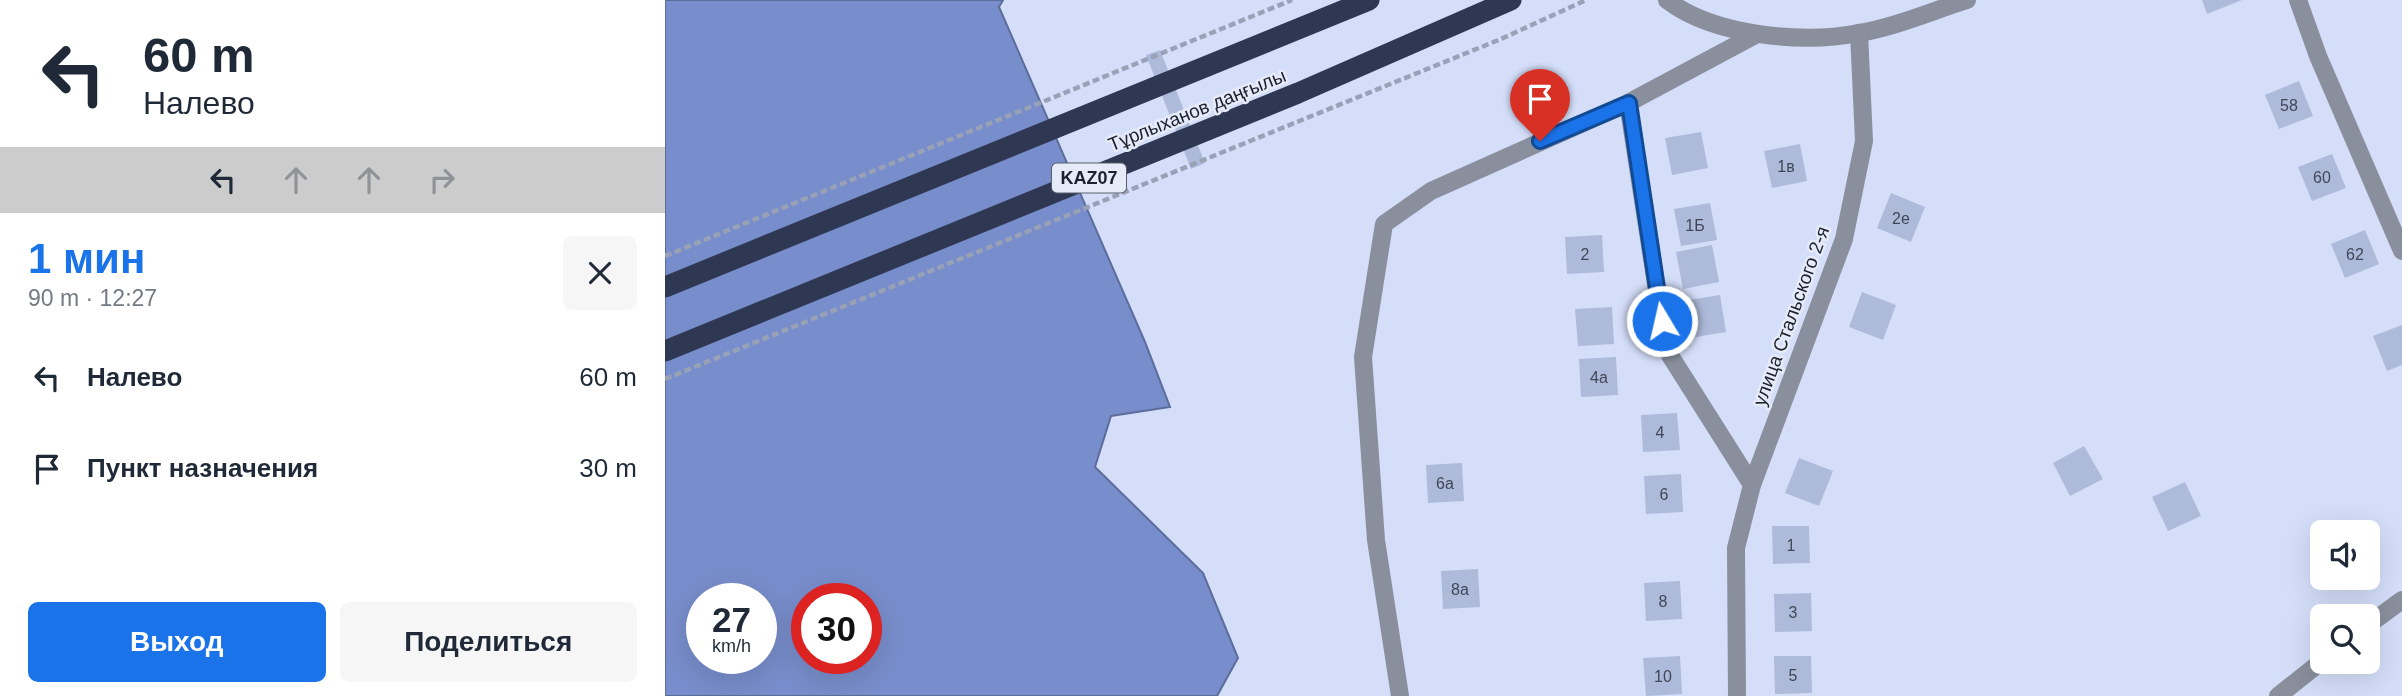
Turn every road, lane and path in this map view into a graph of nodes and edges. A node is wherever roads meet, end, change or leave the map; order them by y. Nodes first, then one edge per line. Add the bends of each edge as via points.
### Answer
1 (1292, 0) edge
2 (1369, 0) edge
3 (1511, 0) edge
4 (1586, 0) edge
5 (1667, 0) edge
6 (1967, 0) edge
7 (2298, 0) edge
8 (1859, 33) junction
9 (1757, 34) junction
10 (1629, 103) junction
11 (2402, 251) edge
12 (665, 256) edge
13 (665, 287) edge
14 (665, 351) edge
15 (665, 379) edge
16 (1752, 485) junction
17 (2402, 600) edge
18 (2380, 616) edge
19 (2310, 671) edge
20 (1400, 696) edge
21 (1737, 696) edge
22 (2278, 696) edge

1 - 12 path
2 - 13 highway, Тұрлыханов даңғылы
3 - 14 highway, Тұрлыханов даңғылы / KAZ07 via 1298,93
4 - 15 path via 1501,39
5 - 9 street via 1727,27
6 - 8 street
7 - 11 street
8 - 9 street
8 - 16 street, улица Стальского 2-я via 1864,141 1844,239
9 - 10 street
10 - 16 street via 1667,349
10 - 20 street via 1430,191 1384,224 1363,357 1376,540
16 - 21 street, улица Стальского 2-я via 1736,548
17 - 18 street
19 - 22 street

